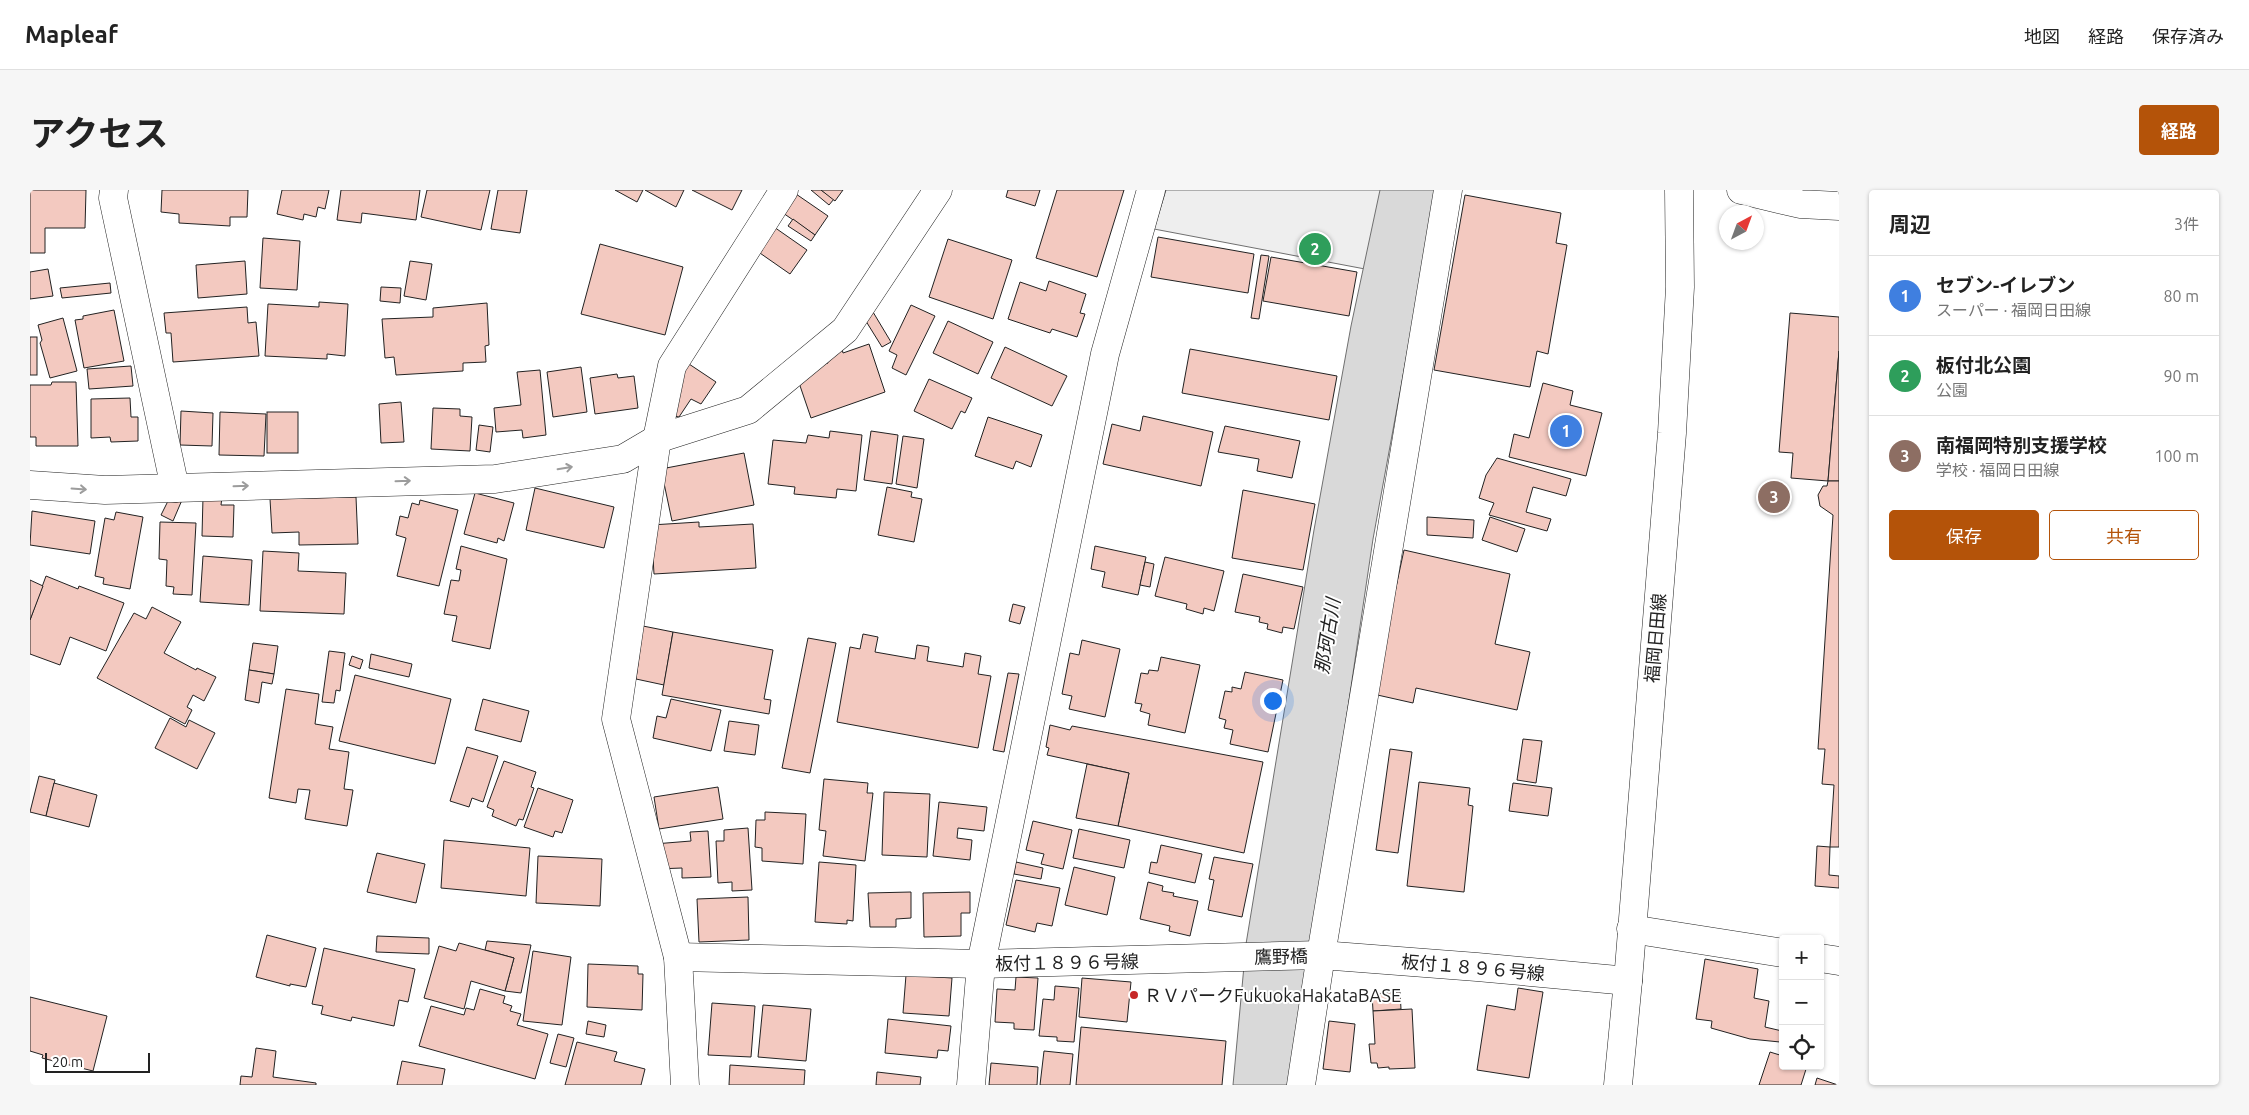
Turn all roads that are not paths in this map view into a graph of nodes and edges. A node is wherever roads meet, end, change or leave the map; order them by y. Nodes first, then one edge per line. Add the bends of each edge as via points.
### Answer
1 (114, 190) edge
2 (784, 190) edge
3 (938, 190) edge
4 (1151, 190) edge
5 (1448, 190) edge
6 (1679, 190) edge
7 (1741, 190) edge
8 (1839, 206) edge
9 (657, 439) junction
10 (30, 485) edge
11 (175, 488) junction
12 (1631, 929) junction
13 (1779, 952) edge
14 (1319, 955) junction
15 (678, 957) junction
16 (1244, 957) joint
17 (1824, 959) edge
18 (1839, 961) edge
19 (981, 964) junction
20 (1628, 981) junction
21 (684, 1085) edge
22 (971, 1085) edge
23 (1301, 1085) edge
24 (1618, 1085) edge

1 - 11 street via 113,198
2 - 9 street via 672,366
3 - 9 street via 845,330 748,410
4 - 19 street via 1105,354
5 - 14 street
6 - 12 street, 福岡日田線 via 1680,287 1672,433
7 - 8 street via 1800,204
11 -> 9 street via 495,479 623,459
9 - 15 street via 616,719
10 -> 11 street via 105,490
12 - 13 street
12 - 20 street, 福岡日田線
14 - 16 street, 鷹野橋
14 - 20 street, 板付１８９６号線
14 - 23 street
15 - 19 street, 板付１８９６号線
15 - 21 street
16 - 19 street, 板付１８９６号線
17 - 18 street
19 - 22 street
20 - 24 street, 福岡日田線

